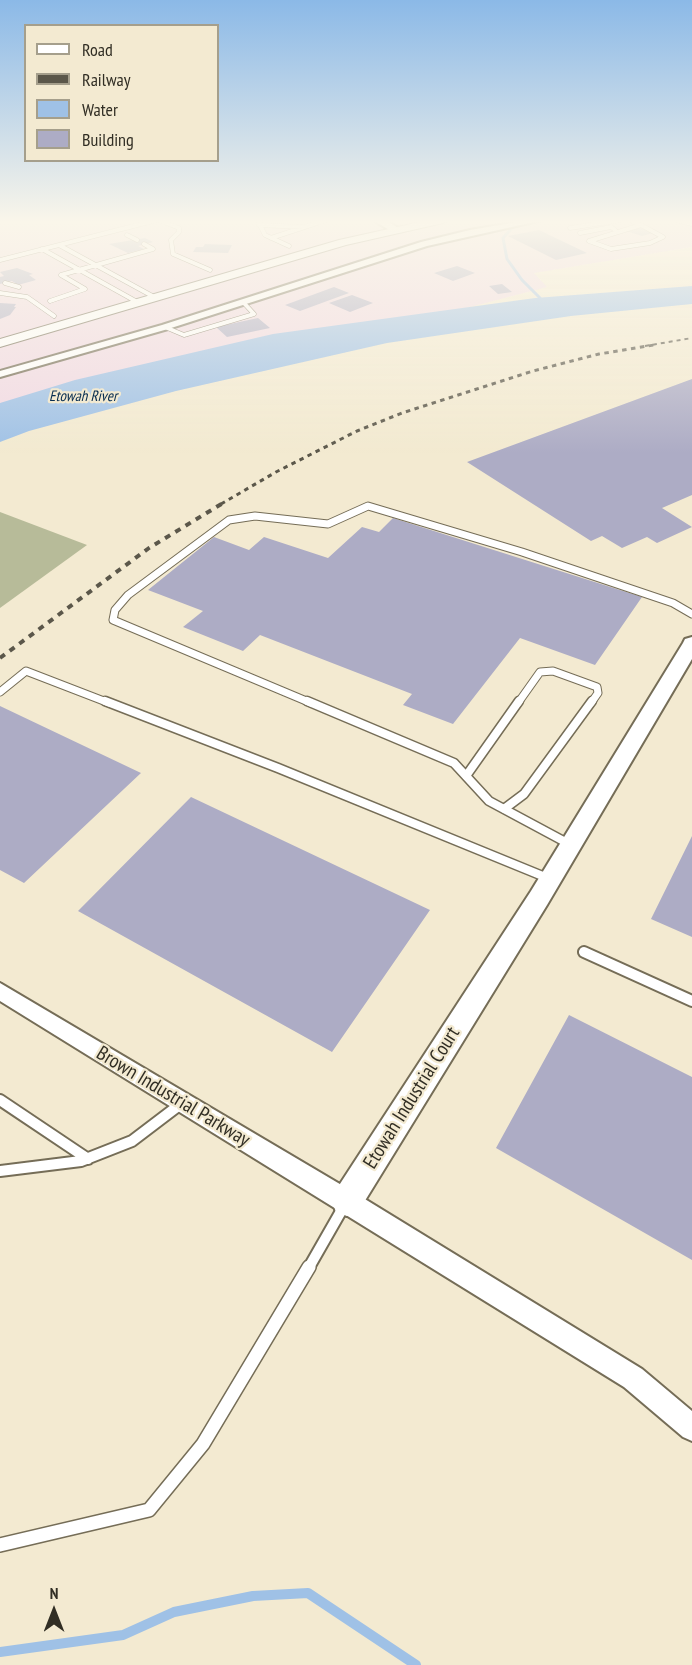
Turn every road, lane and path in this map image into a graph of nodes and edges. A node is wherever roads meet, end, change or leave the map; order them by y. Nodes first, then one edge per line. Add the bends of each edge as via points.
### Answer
1 (28, 298) edge
2 (61, 298) edge
3 (117, 298) edge
4 (136, 298) edge
5 (256, 298) edge
6 (50, 301) dead end
7 (243, 302) junction
8 (54, 316) junction
9 (165, 327) junction
10 (0, 331) edge
11 (0, 343) edge
12 (0, 374) edge
13 (692, 614) edge
14 (692, 643) edge
15 (0, 692) edge
16 (466, 776) junction
17 (504, 809) junction
18 (571, 845) junction
19 (550, 879) junction
20 (584, 952) dead end
21 (0, 991) edge
22 (692, 1001) edge
23 (0, 1100) edge
24 (182, 1103) junction
25 (88, 1158) junction
26 (0, 1171) edge
27 (347, 1201) junction
28 (692, 1428) edge
29 (0, 1545) edge

1 - 8 lane
2 - 6 lane
3 - 8 main road
4 - 11 main road
5 - 7 street
7 - 9 street
7 - 9 lane via 254,314 184,335
8 - 10 main road
9 - 12 street
13 - 16 lane via 673,603 522,552 368,506 328,524 255,516 229,520 128,595 115,610 113,620 453,763
14 - 18 street, Etowah Industrial Court
15 - 19 lane via 26,671
16 - 17 lane via 489,801
16 - 17 lane via 540,672 553,671 597,687 598,693 524,794
17 - 18 lane
18 - 19 street, Etowah Industrial Court
19 - 27 street, Etowah Industrial Court
20 - 22 lane
21 - 24 street, Brown Industrial Parkway
23 - 25 lane
24 - 25 lane via 132,1141
24 - 27 street, Brown Industrial Parkway
25 - 26 lane
27 - 28 street via 633,1378
27 - 29 lane via 202,1444 149,1510

